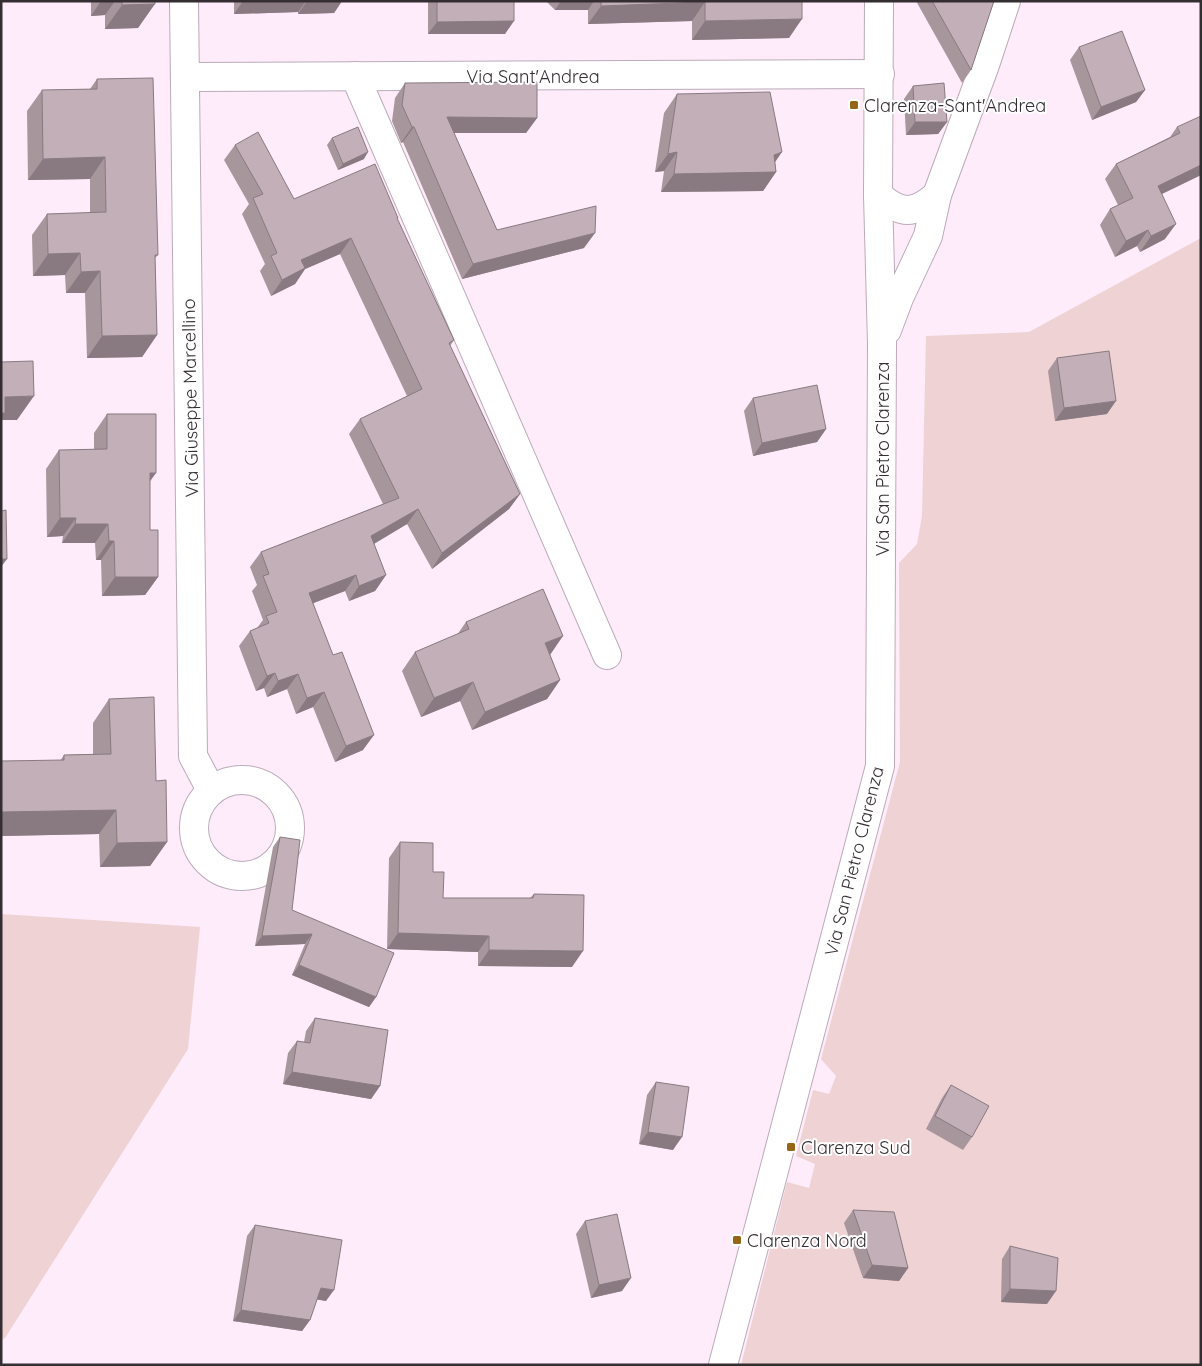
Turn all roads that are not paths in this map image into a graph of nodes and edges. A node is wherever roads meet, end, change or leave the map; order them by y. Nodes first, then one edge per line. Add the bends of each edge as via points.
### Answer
1 (184, 1) edge
2 (879, 1) edge
3 (1006, 1) edge
4 (880, 74) junction
5 (355, 76) junction
6 (186, 77) junction
7 (878, 195) junction
8 (937, 195) junction
9 (882, 344) junction
10 (607, 655) dead end
11 (211, 790) dead end
12 (723, 1365) edge

1 - 6 street, Via Giuseppe Marcellino
2 - 4 street
3 - 8 street
4 - 5 street, Via Sant'Andrea
4 - 7 street
5 - 6 street, Via Sant'Andrea
5 - 10 street
6 - 11 street, Via Giuseppe Marcellino via 194,756
7 - 8 street via 890,206 907,210 924,206
7 - 9 street, Via San Pietro Clarenza
8 - 9 street via 928,236
9 - 12 street, Via San Pietro Clarenza via 880,766

